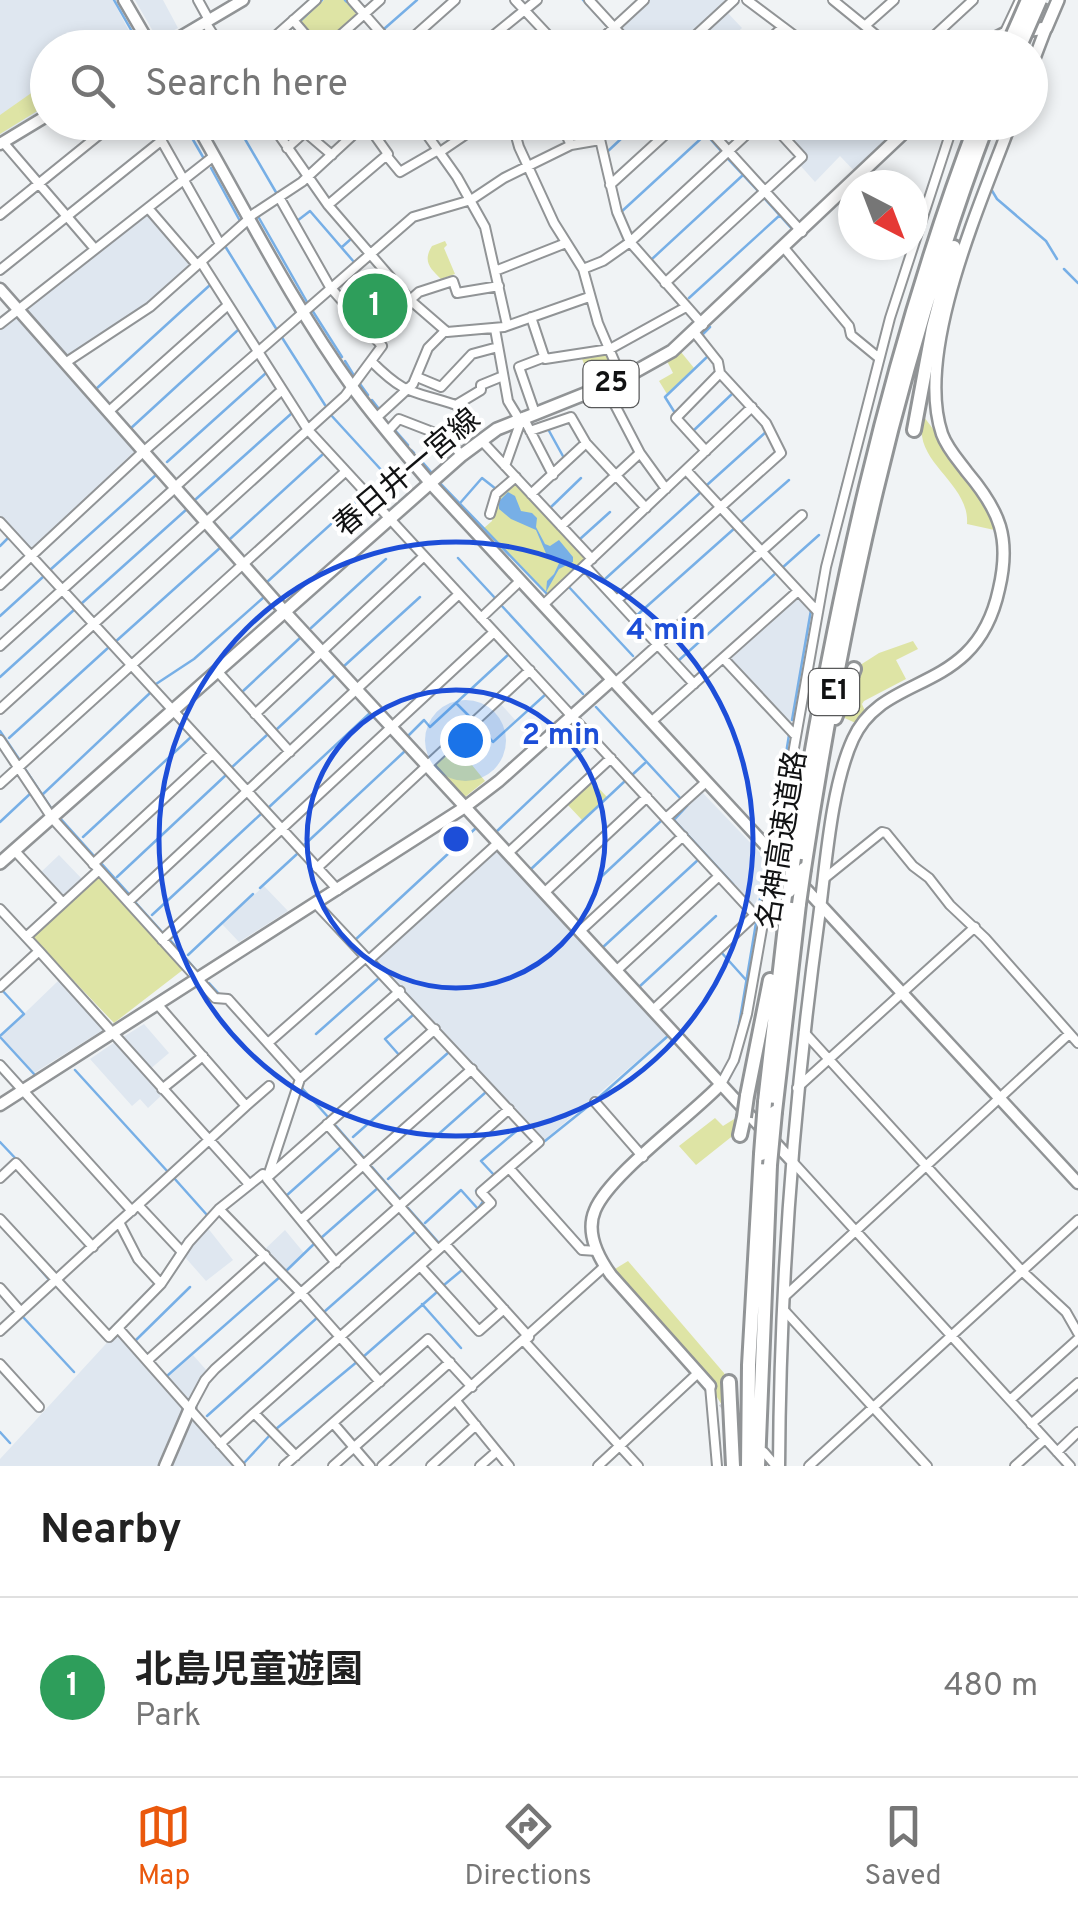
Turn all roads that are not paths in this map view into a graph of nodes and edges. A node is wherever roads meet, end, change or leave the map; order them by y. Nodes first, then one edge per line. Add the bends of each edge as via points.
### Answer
1 (124, 0) edge
2 (198, 0) edge
3 (243, 0) edge
4 (316, 0) edge
5 (352, 0) edge
6 (380, 0) edge
7 (455, 0) edge
8 (515, 0) edge
9 (536, 0) edge
10 (590, 0) edge
11 (644, 0) edge
12 (734, 0) edge
13 (747, 0) edge
14 (833, 0) edge
15 (894, 0) edge
16 (973, 0) edge
17 (1020, 0) edge
18 (1028, 0) edge
19 (1040, 0) edge
20 (1058, 0) edge
21 (523, 9) junction
22 (364, 14) junction
23 (293, 20) junction
24 (207, 21) junction
25 (867, 24) junction
26 (614, 27) junction
27 (783, 27) junction
28 (1046, 28) joint
29 (142, 30) edge
30 (192, 30) edge
31 (212, 30) edge
32 (282, 30) edge
33 (302, 30) edge
34 (346, 30) edge
35 (380, 30) edge
36 (419, 30) edge
37 (499, 30) edge
38 (543, 30) edge
39 (611, 30) edge
40 (617, 30) edge
41 (702, 30) edge
42 (780, 30) edge
43 (787, 30) edge
44 (873, 30) edge
45 (941, 30) edge
46 (1010, 30) edge
47 (1012, 30) edge
48 (1026, 30) edge
49 (1039, 30) edge
50 (30, 127) edge
51 (92, 140) edge
52 (161, 140) joint
53 (205, 140) edge
54 (282, 140) edge
55 (296, 140) edge
56 (315, 140) edge
57 (348, 140) edge
58 (379, 140) edge
59 (431, 140) edge
60 (456, 140) edge
61 (519, 140) edge
62 (568, 140) edge
63 (600, 140) joint
64 (659, 140) edge
65 (718, 140) edge
66 (741, 140) edge
67 (787, 140) edge
68 (898, 140) edge
69 (948, 140) edge
70 (971, 140) edge
71 (982, 140) edge
72 (982, 140) edge
73 (1005, 140) edge
74 (2, 143) edge
75 (570, 145) junction
76 (287, 148) junction
77 (439, 151) junction
78 (728, 152) junction
79 (332, 154) junction
80 (386, 155) junction
81 (214, 156) junction
82 (528, 166) junction
83 (306, 178) junction
84 (184, 180) junction
85 (39, 184) junction
86 (610, 185) junction
87 (764, 191) junction
88 (279, 197) junction
89 (471, 200) junction
90 (328, 206) junction
91 (148, 208) junction
92 (0, 215) edge
93 (67, 216) junction
94 (250, 217) junction
95 (802, 232) junction
96 (630, 242) junction
97 (566, 243) junction
98 (220, 244) junction
99 (95, 249) junction
100 (784, 249) junction
101 (371, 254) junction
102 (199, 263) junction
103 (583, 269) junction
104 (0, 270) edge
105 (496, 272) junction
106 (665, 283) junction
107 (499, 286) junction
108 (330, 287) junction
109 (0, 289) edge
110 (590, 298) junction
111 (410, 300) junction
112 (228, 305) junction
113 (686, 307) junction
114 (17, 309) junction
115 (303, 311) junction
116 (531, 317) junction
117 (0, 324) edge
118 (507, 325) junction
119 (495, 329) junction
120 (699, 329) junction
121 (445, 331) junction
122 (498, 347) junction
123 (607, 348) junction
124 (257, 352) junction
125 (544, 357) junction
126 (880, 358) junction
127 (371, 361) junction
128 (65, 363) junction
129 (720, 373) junction
130 (503, 376) junction
131 (417, 377) junction
132 (622, 379) junction
133 (605, 386) junction
134 (352, 387) junction
135 (282, 390) junction
136 (406, 391) junction
137 (752, 407) junction
138 (108, 412) junction
139 (525, 417) junction
140 (376, 418) junction
141 (308, 430) junction
142 (914, 430) dead end
143 (530, 431) junction
144 (387, 432) junction
145 (481, 440) junction
146 (586, 443) junction
147 (706, 451) junction
148 (143, 452) junction
149 (640, 454) junction
150 (462, 455) junction
151 (505, 466) junction
152 (686, 470) junction
153 (346, 472) junction
154 (553, 474) junction
155 (616, 476) junction
156 (516, 477) junction
157 (431, 484) junction
158 (175, 488) junction
159 (666, 489) junction
160 (532, 494) junction
161 (721, 507) junction
162 (646, 508) junction
163 (867, 511) junction
164 (490, 514) dead end
165 (802, 515) dead end
166 (390, 520) junction
167 (0, 522) edge
168 (206, 522) junction
169 (561, 526) junction
170 (762, 551) junction
171 (424, 556) junction
172 (32, 557) junction
173 (588, 562) junction
174 (242, 564) junction
175 (520, 581) junction
176 (0, 584) edge
177 (62, 590) junction
178 (798, 591) junction
179 (459, 594) junction
180 (617, 600) junction
181 (543, 606) junction
182 (818, 612) junction
183 (286, 613) junction
184 (481, 618) junction
185 (93, 625) junction
186 (494, 632) junction
187 (658, 645) junction
188 (0, 646) edge
189 (322, 652) junction
190 (723, 658) junction
191 (130, 666) junction
192 (530, 670) junction
193 (854, 670) dead end
194 (218, 672) junction
195 (614, 682) junction
196 (694, 684) junction
197 (356, 690) junction
198 (0, 709) edge
199 (173, 712) junction
200 (255, 714) junction
201 (572, 716) junction
202 (651, 722) junction
203 (392, 728) junction
204 (794, 734) junction
205 (0, 740) edge
206 (290, 752) junction
207 (212, 754) junction
208 (610, 758) junction
209 (427, 766) junction
210 (18, 768) junction
211 (818, 774) junction
212 (706, 782) junction
213 (0, 784) edge
214 (247, 792) junction
215 (647, 797) junction
216 (465, 807) junction
217 (52, 818) junction
218 (666, 818) junction
219 (282, 830) junction
220 (683, 836) junction
221 (498, 843) junction
222 (15, 850) junction
223 (508, 853) junction
224 (774, 855) junction
225 (0, 863) edge
226 (96, 867) junction
227 (317, 868) junction
228 (719, 876) junction
229 (824, 878) junction
230 (338, 890) junction
231 (544, 892) junction
232 (128, 902) junction
233 (64, 903) junction
234 (316, 904) junction
235 (820, 906) junction
236 (0, 909) edge
237 (759, 916) junction
238 (975, 927) junction
239 (580, 931) junction
240 (26, 937) junction
241 (162, 940) junction
242 (39, 951) junction
243 (782, 955) junction
244 (368, 958) junction
245 (616, 971) junction
246 (198, 980) junction
247 (0, 987) edge
248 (400, 991) junction
249 (902, 994) junction
250 (158, 1005) junction
251 (652, 1010) junction
252 (435, 1029) junction
253 (804, 1032) junction
254 (113, 1034) junction
255 (1070, 1034) junction
256 (268, 1043) junction
257 (1078, 1043) edge
258 (204, 1056) junction
259 (829, 1060) junction
260 (0, 1065) edge
261 (472, 1069) junction
262 (300, 1079) junction
263 (721, 1084) junction
264 (268, 1086) dead end
265 (797, 1088) junction
266 (162, 1089) junction
267 (23, 1090) junction
268 (999, 1098) junction
269 (595, 1102) dead end
270 (0, 1105) edge
271 (246, 1106) junction
272 (770, 1107) junction
273 (509, 1109) junction
274 (327, 1124) junction
275 (740, 1135) dead end
276 (209, 1140) junction
277 (643, 1157) junction
278 (765, 1159) junction
279 (791, 1160) junction
280 (364, 1165) junction
281 (925, 1165) junction
282 (509, 1168) junction
283 (268, 1176) junction
284 (0, 1178) edge
285 (248, 1183) junction
286 (1078, 1183) edge
287 (400, 1206) junction
288 (135, 1208) junction
289 (220, 1208) junction
290 (0, 1220) edge
291 (301, 1220) junction
292 (1078, 1220) edge
293 (119, 1222) junction
294 (854, 1230) junction
295 (92, 1247) junction
296 (441, 1247) junction
297 (596, 1251) junction
298 (182, 1252) junction
299 (265, 1255) junction
300 (336, 1263) junction
301 (420, 1266) junction
302 (604, 1266) junction
303 (1022, 1271) junction
304 (56, 1280) junction
305 (161, 1284) junction
306 (0, 1288) edge
307 (302, 1293) junction
308 (784, 1303) junction
309 (504, 1309) junction
310 (21, 1312) junction
311 (118, 1328) junction
312 (0, 1331) edge
313 (952, 1336) junction
314 (1078, 1336) edge
315 (340, 1337) junction
316 (526, 1339) junction
317 (148, 1360) junction
318 (450, 1362) junction
319 (0, 1364) edge
320 (698, 1372) junction
321 (380, 1382) junction
322 (729, 1382) dead end
323 (1078, 1383) edge
324 (472, 1387) junction
325 (711, 1387) junction
326 (723, 1400) tunnel mouth
327 (1010, 1400) junction
328 (456, 1401) junction
329 (39, 1407) dead end
330 (873, 1407) junction
331 (190, 1408) junction
332 (254, 1414) junction
333 (332, 1424) junction
334 (1032, 1424) junction
335 (476, 1425) junction
336 (1078, 1432) edge
337 (1045, 1439) junction
338 (779, 1440) junction
339 (220, 1444) junction
340 (620, 1445) junction
341 (354, 1447) junction
342 (496, 1452) junction
343 (1056, 1452) junction
344 (296, 1456) junction
345 (779, 1464) edge
346 (165, 1466) edge
347 (240, 1466) edge
348 (284, 1466) edge
349 (332, 1466) edge
350 (370, 1466) edge
351 (382, 1466) edge
352 (431, 1466) edge
353 (480, 1466) edge
354 (508, 1466) edge
355 (598, 1466) edge
356 (638, 1466) edge
357 (717, 1466) edge
358 (733, 1466) edge
359 (748, 1466) edge
360 (758, 1466) edge
361 (809, 1466) edge
362 (928, 1466) edge
363 (1015, 1466) edge
364 (1070, 1466) edge

1 - 29 street
2 - 24 street
3 - 24 street
4 - 23 street
5 - 22 street
6 - 22 street
7 - 36 street
8 - 21 street
9 - 21 street
10 - 26 street
11 - 26 street
12 - 41 street
13 - 27 street
14 - 25 street
15 - 25 street
16 - 45 street
17 - 46 street
18 - 47 highway, bridge
19 - 48 highway, bridge
20 - 28 main road
21 - 37 street
21 - 38 street
22 - 34 street
22 - 35 street
23 - 32 street
23 - 33 street
24 - 30 street
24 - 31 street
25 - 44 street
26 - 39 street
26 - 40 street
27 - 42 street
27 - 43 street
28 - 49 main road
50 - 74 street
51 - 85 street
52 - 84 street
52 - 93 street
53 - 81 street
54 - 76 street
55 - 76 street
56 - 79 street
57 - 79 street
58 - 80 street
59 - 77 street
60 - 77 street
61 - 82 street
62 - 75 street
63 - 75 street
63 - 86 street
64 - 86 street
65 - 78 street
66 - 78 street
67 - 87 street via 802,156
68 - 95 main road, 春日井一宮線 / 25
69 - 126 street
70 - 163 highway, 名神高速道路 / E1 via 913,316
71 - 142 highway
72 - 163 highway, 名神高速道路 / E1
73 - 229 street via 951,297 934,392 947,445 999,520 1000,587 976,646 885,704 854,735
74 - 85 street
75 - 82 street
76 - 83 street
77 - 80 street via 400,172
77 - 89 street
78 - 87 street
78 - 96 street
79 - 83 street
80 - 90 street
81 - 84 street
81 - 94 street
82 - 89 street
82 - 97 street
83 - 88 street
83 - 90 street
84 - 91 street
84 - 98 street
85 - 92 street
85 - 93 street
86 - 96 street
87 - 95 street
87 - 106 street
88 - 94 street
88 - 108 street
89 - 101 street via 413,216
89 - 105 street
90 - 101 street
91 - 99 street
91 - 102 street
93 - 99 street
93 - 104 street
94 - 98 street
94 - 115 street
95 - 100 main road, 春日井一宮線 / 25
96 - 103 street
96 - 106 street
97 - 103 street
97 - 105 street
98 - 102 street
99 - 114 street
100 - 120 main road, 春日井一宮線 / 25
100 - 126 street via 852,334
101 - 108 street
101 - 111 street
102 - 112 street
102 - 128 street via 150,307
103 - 110 street
105 - 107 street
106 - 113 street
107 - 111 street via 457,294 453,281
107 - 118 street
108 - 115 street
108 - 127 street via 382,346
109 - 114 street
110 - 116 street
110 - 123 street
111 - 121 street
112 - 124 street
112 - 138 street
113 - 120 street
113 - 123 street
114 - 117 street
114 - 128 street
115 - 124 street
115 - 134 street
116 - 118 street
116 - 125 street
118 - 119 street
119 - 121 street
119 - 122 street
120 - 129 street
120 - 132 main road, 春日井一宮線 / 25
121 - 131 street via 428,348
122 - 130 street
122 - 131 street via 472,354 441,387
123 - 125 street
123 - 132 street
124 - 135 street
124 - 148 street
125 - 139 street via 519,367
126 - 182 street
127 - 134 street
127 - 136 street
128 - 138 street
129 - 137 street
129 - 147 street via 676,418
130 - 136 street via 456,405
130 - 139 street via 508,401
131 - 136 street
132 - 133 main road, 春日井一宮線 / 25
133 - 139 main road, 春日井一宮線 / 25
133 - 149 street
134 - 140 street
134 - 141 street
135 - 141 street
135 - 158 street
136 - 140 street
137 - 147 street
137 - 161 street via 781,453
138 - 148 street
139 - 143 street
139 - 145 main road, 春日井一宮線 / 25
139 - 151 street
140 - 144 street
141 - 153 street
141 - 168 street
143 - 146 street via 571,418
143 - 154 street
144 - 150 street via 399,419 442,436
144 - 157 street
145 - 150 main road, 春日井一宮線 / 25
145 - 151 street
146 - 154 street
146 - 155 street
147 - 152 street
148 - 158 street
148 - 172 street
149 - 155 street
149 - 159 street
150 - 157 main road, 春日井一宮線 / 25
151 - 156 street
152 - 159 street
152 - 161 street
153 - 166 street
153 - 174 street
154 - 160 street
155 - 162 street
155 - 169 street
156 - 160 street
156 - 164 street via 496,494
157 - 166 main road, 春日井一宮線 / 25
157 - 175 street
158 - 168 street
158 - 177 street
159 - 162 street
160 - 169 street
161 - 170 street
161 - 180 street
162 - 173 street
163 - 211 highway, 名神高速道路 / E1
163 - 243 highway, 名神高速道路 / E1, bridge via 824,684
165 - 170 street
166 - 171 street
166 - 183 main road, 春日井一宮線 / 25
167 - 172 street
168 - 174 street
168 - 185 street
169 - 173 street
170 - 178 street
170 - 187 street
171 - 179 street
171 - 189 street
172 - 176 street
172 - 177 street
173 - 180 street
173 - 181 street
174 - 183 street
174 - 191 street
175 - 181 street
175 - 184 street
177 - 185 street
177 - 188 street
178 - 182 street
178 - 190 street
179 - 184 street
179 - 197 street
180 - 187 street
181 - 195 street
182 - 204 street
183 - 189 street
183 - 194 main road, 春日井一宮線 / 25
184 - 186 street
185 - 191 street
185 - 198 street
186 - 192 street
186 - 203 street
187 - 195 street
187 - 196 street
189 - 197 street
189 - 200 street
190 - 196 street
190 - 204 street
191 - 199 street
191 - 210 street
192 - 201 street
192 - 209 street
193 - 211 highway
194 - 199 main road, 春日井一宮線 / 25
194 - 200 street
195 - 201 street
195 - 202 street
196 - 202 street
197 - 203 street
197 - 206 street
199 - 207 street
199 - 217 main road, 春日井一宮線 / 25
200 - 206 street
201 - 208 street
201 - 216 street
202 - 212 street
203 - 209 street
203 - 219 street
204 - 224 street
205 - 210 street
206 - 214 street
207 - 214 street
207 - 226 street
208 - 215 street
208 - 223 street
209 - 216 street
209 - 227 street
210 - 213 street
210 - 217 street
211 - 272 highway, 名神高速道路 / E1, bridge
212 - 218 street
212 - 224 street
214 - 219 street
214 - 232 street
215 - 218 street
215 - 231 street
216 - 221 street
216 - 230 street
217 - 222 main road, 春日井一宮線 / 25
217 - 226 street
218 - 220 street
219 - 227 street
219 - 241 street
220 - 228 street
220 - 239 street
221 - 223 street
221 - 244 street
222 - 225 main road, 春日井一宮線 / 25
222 - 233 street
223 - 231 street
224 - 235 street
224 - 237 street
226 - 232 street
226 - 233 street
227 - 230 street
228 - 237 street
228 - 245 street
229 - 235 street
229 - 238 street via 886,833
230 - 234 street
231 - 239 street
232 - 241 street
233 - 240 street
234 - 244 street
234 - 246 street
235 - 249 street
235 - 253 street
236 - 240 street
237 - 251 street
237 - 263 street via 741,1040
238 - 249 street
238 - 255 street
239 - 245 street
240 - 242 street
241 - 246 street
242 - 247 street
242 - 254 street
243 - 272 highway, 名神高速道路 / E1
243 - 275 highway, bridge via 772,973
244 - 248 street
244 - 256 street
245 - 251 street
246 - 250 street
246 - 256 street via 215,998 228,999
248 - 252 street
248 - 262 street
249 - 259 street
249 - 268 street
250 - 254 street
250 - 258 street
251 - 263 street
252 - 261 street
252 - 274 street
253 - 259 street
253 - 265 street
254 - 266 street
254 - 267 street
255 - 257 street
255 - 268 street
256 - 262 street
258 - 266 street
258 - 271 street
259 - 265 street
259 - 281 street
260 - 267 street
261 - 273 street
261 - 280 street
262 - 283 street
263 - 277 street
263 - 279 street
264 - 271 street
265 - 279 street
266 - 276 street
267 - 270 street
267 - 288 street
268 - 281 street
268 - 286 street
269 - 277 street
271 - 276 street
272 - 278 highway, 名神高速道路 / E1, bridge
273 - 282 street via 540,1142
273 - 287 street
274 - 280 street
274 - 283 street
276 - 285 street
276 - 288 street
277 - 297 street via 594,1212
278 - 359 highway, 名神高速道路 / E1 via 750,1326
278 - 360 highway, 名神高速道路 / E1
279 - 294 street
279 - 308 street
280 - 287 street
280 - 291 street
281 - 294 street
281 - 303 street
282 - 296 street via 481,1192 491,1203
282 - 297 street via 582,1250
283 - 285 street
283 - 291 street
284 - 295 street via 16,1163
285 - 289 street
287 - 296 street
287 - 300 street
288 - 293 street
288 - 298 street
289 - 298 street
289 - 299 street
290 - 304 street
291 - 300 street
292 - 303 street
293 - 295 street
293 - 305 street via 138,1259
294 - 308 street
294 - 313 street
295 - 304 street
296 - 301 street
296 - 309 street
297 - 302 street
298 - 305 street
299 - 307 street
299 - 317 street
300 - 307 street
301 - 309 street via 478,1331
301 - 315 street
302 - 316 street
302 - 320 street
303 - 313 street
303 - 314 street via 1066,1312
304 - 310 street
304 - 311 street via 109,1337
305 - 311 street
306 - 310 street
307 - 315 street
307 - 331 street via 205,1380
308 - 330 street
308 - 338 street
309 - 316 street
310 - 312 street
311 - 317 street
313 - 327 street
313 - 330 street
314 - 327 street
315 - 321 street
315 - 332 street
316 - 324 street
316 - 340 street
317 - 331 street
318 - 321 street via 428,1338
318 - 324 street
318 - 341 street
319 - 329 street
320 - 325 street
320 - 340 street
321 - 333 street
322 - 358 highway
323 - 334 street
324 - 328 street
325 - 326 street
325 - 357 street
327 - 334 street
328 - 335 street
328 - 351 street
330 - 361 street
330 - 362 street
331 - 339 street
331 - 346 street
332 - 339 street
332 - 344 street
333 - 341 street
333 - 344 street
334 - 337 street
335 - 342 street
335 - 352 street
336 - 343 street
337 - 343 street
337 - 363 street
338 - 345 street
338 - 345 street via 764,1447
339 - 347 street
340 - 355 street
340 - 356 street
341 - 349 street
341 - 350 street
342 - 353 street
342 - 354 street
343 - 364 street
344 - 348 street

